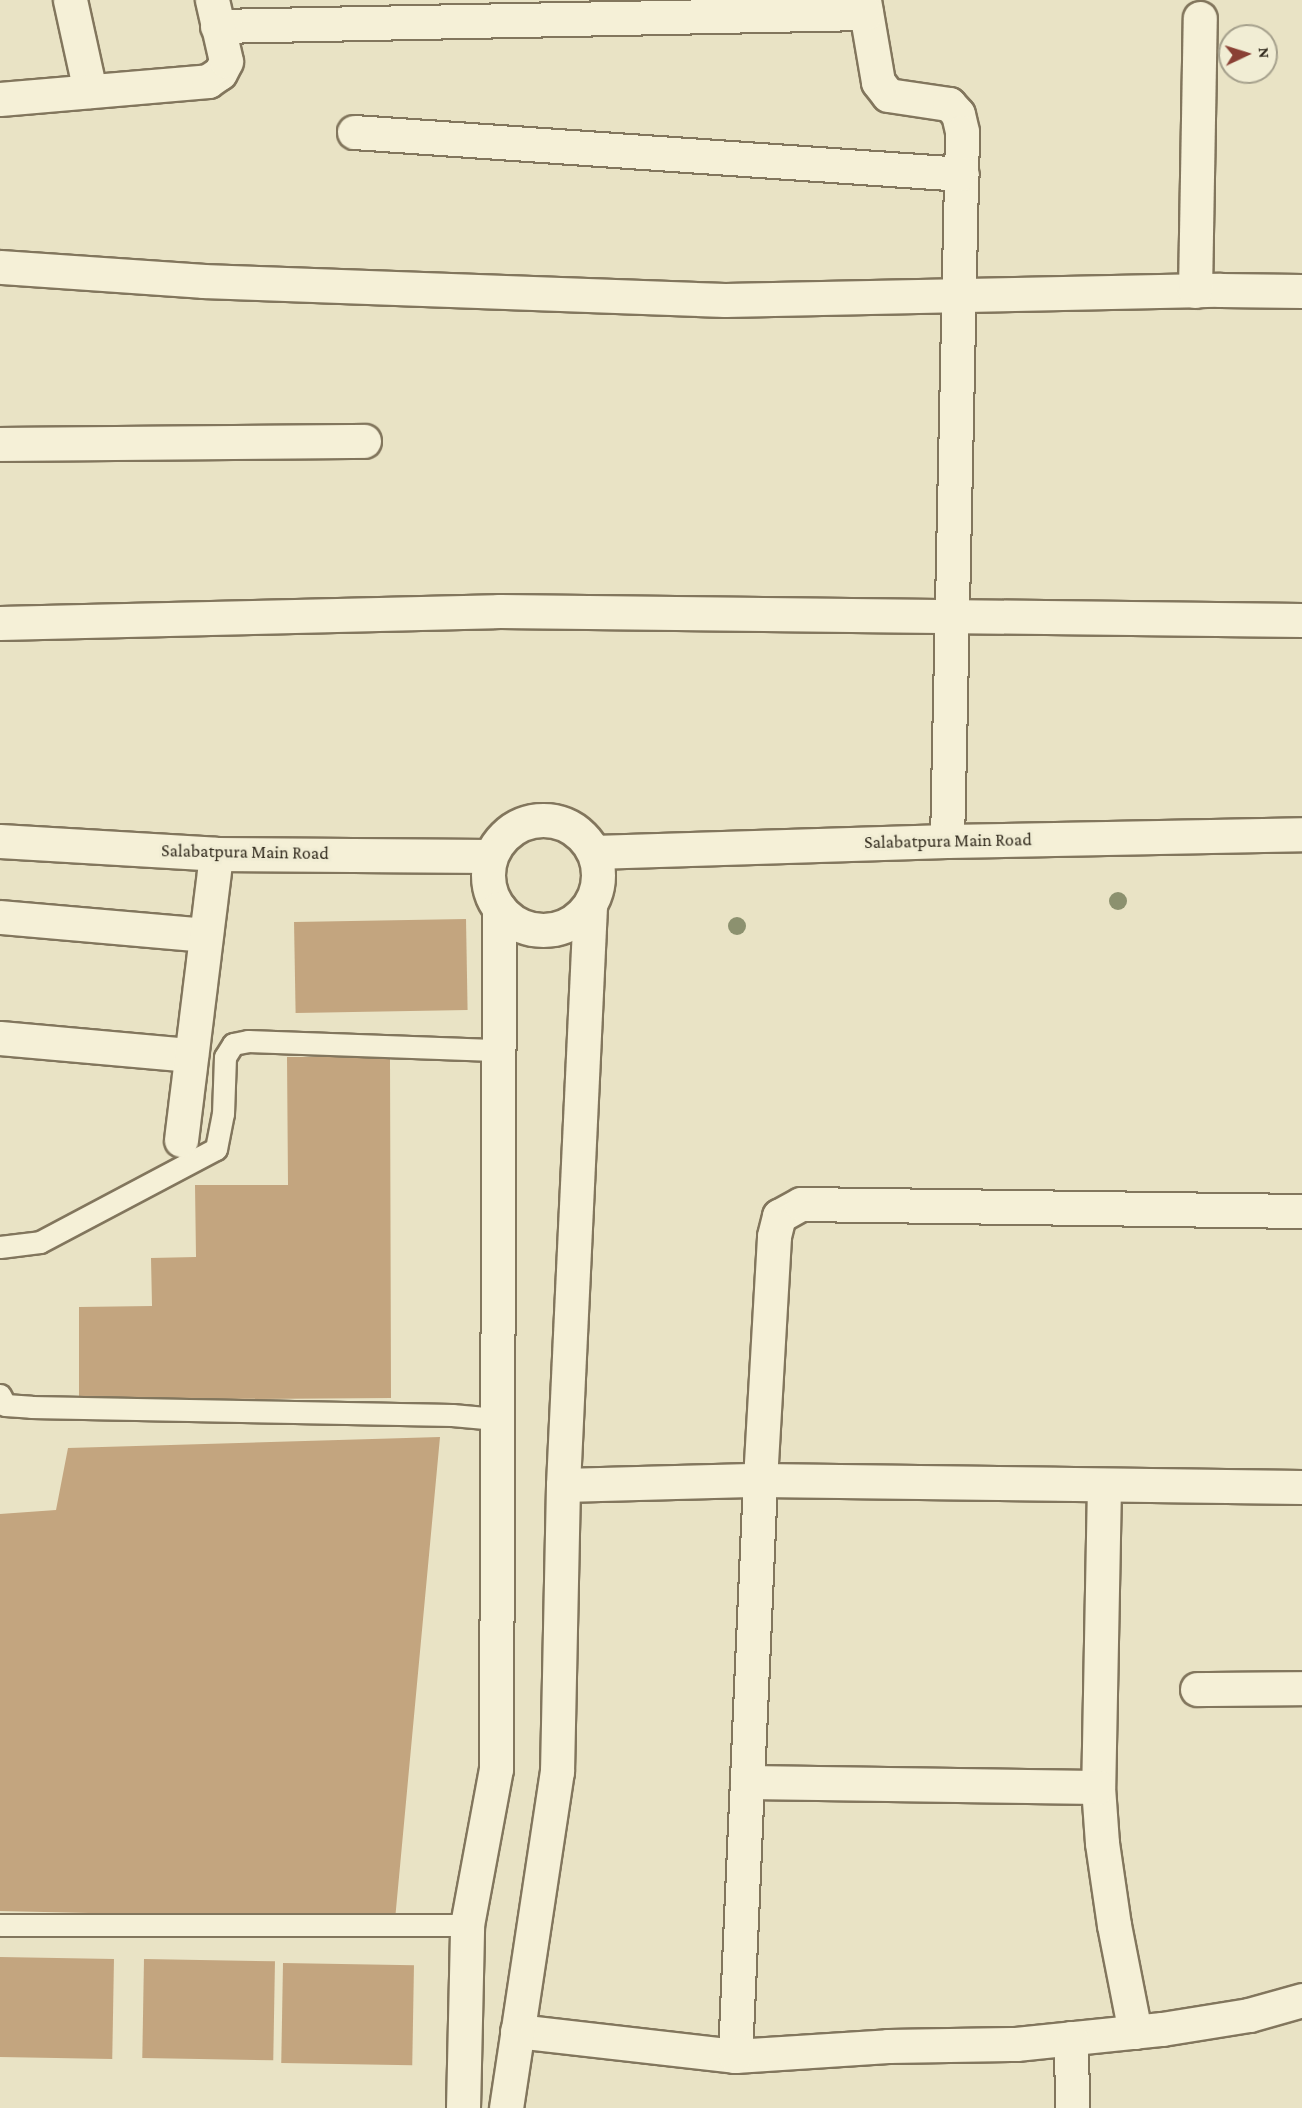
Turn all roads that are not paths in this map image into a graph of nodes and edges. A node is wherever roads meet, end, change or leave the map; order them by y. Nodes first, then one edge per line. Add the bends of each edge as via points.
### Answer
1 (70, 0) edge
2 (865, 6) edge
3 (215, 13) edge
4 (1200, 18) dead end
5 (90, 91) junction
6 (0, 99) edge
7 (354, 132) dead end
8 (962, 174) junction
9 (0, 267) edge
10 (1195, 291) junction
11 (1302, 291) edge
12 (959, 295) junction
13 (364, 441) dead end
14 (0, 444) edge
15 (950, 617) junction
16 (1302, 620) edge
17 (0, 622) edge
18 (1302, 834) edge
19 (0, 841) edge
20 (947, 841) junction
21 (594, 852) junction
22 (216, 854) junction
23 (490, 856) junction
24 (590, 905) junction
25 (499, 908) junction
26 (0, 917) edge
27 (204, 935) junction
28 (0, 1038) edge
29 (499, 1050) junction
30 (191, 1055) junction
31 (181, 1140) dead end
32 (1302, 1210) edge
33 (0, 1247) edge
34 (0, 1395) edge
35 (496, 1419) junction
36 (760, 1480) junction
37 (562, 1485) junction
38 (1104, 1485) junction
39 (1302, 1487) edge
40 (1302, 1688) edge
41 (1197, 1689) dead end
42 (747, 1782) junction
43 (1098, 1787) junction
44 (0, 1925) edge
45 (467, 1925) junction
46 (1302, 2000) edge
47 (517, 2031) junction
48 (1135, 2031) junction
49 (1071, 2038) junction
50 (735, 2056) junction
51 (463, 2108) edge
52 (506, 2108) edge
53 (1072, 2108) edge

1 - 5 street
2 - 3 street
2 - 8 street via 878,82 888,95 949,104 958,114 962,132
3 - 5 street via 226,61 220,73 208,81
4 - 10 street
5 - 6 street
7 - 8 street
8 - 12 street
9 - 12 street via 203,281 725,300
10 - 11 street
10 - 12 street
12 - 15 street
13 - 14 street
15 - 16 street
15 - 17 street via 500,611
15 - 20 street
18 - 20 street, Salabatpura Main Road
19 - 22 street, Salabatpura Main Road
20 - 21 street, Salabatpura Main Road
21 - 23 street via 583,836 568,825 541,819 514,827
21 - 24 street via 597,888
22 - 23 street, Salabatpura Main Road
22 - 27 street
23 - 25 street via 487,875
24 - 25 street via 562,927 545,930 519,925
24 - 37 street
25 - 29 street
26 - 27 street
27 - 30 street
28 - 30 street
29 - 33 lane via 248,1041 233,1044 225,1057 223,1114 216,1149 40,1242
29 - 35 street
30 - 31 street
32 - 36 street via 801,1204 779,1216 774,1236
34 - 35 lane via 5,1406 452,1414
35 - 45 street via 496,1769
36 - 37 street
36 - 38 street
36 - 42 street
37 - 47 street via 557,1772
38 - 39 street
38 - 43 street
40 - 41 street
42 - 43 street
42 - 50 street
43 - 48 street via 1102,1843
44 - 45 lane
45 - 51 street
46 - 48 street via 1249,2015
47 - 50 street
47 - 52 street
48 - 49 street
49 - 50 street via 1016,2044 888,2046
49 - 53 street

